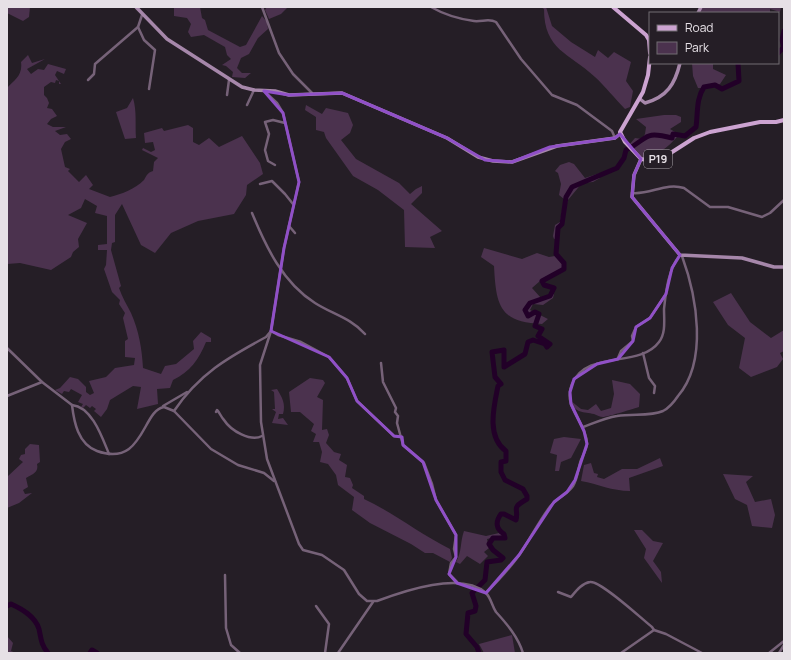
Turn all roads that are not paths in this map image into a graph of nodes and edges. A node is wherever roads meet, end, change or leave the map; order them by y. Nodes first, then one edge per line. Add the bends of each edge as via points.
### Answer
1 (136, 7) edge
2 (262, 7) edge
3 (431, 7) edge
4 (613, 7) edge
5 (142, 15) junction
6 (138, 27) junction
7 (649, 40) edge
8 (649, 64) edge
9 (680, 64) edge
10 (88, 80) dead end
11 (229, 80) junction
12 (149, 89) dead end
13 (254, 90) junction
14 (264, 91) junction
15 (312, 93) junction
16 (227, 95) dead end
17 (640, 99) junction
18 (246, 104) dead end
19 (784, 120) edge
20 (285, 123) junction
21 (620, 134) junction
22 (615, 138) junction
23 (641, 159) junction
24 (275, 165) dead end
25 (260, 184) dead end
26 (631, 192) junction
27 (784, 200) edge
28 (293, 204) junction
29 (252, 213) dead end
30 (289, 225) junction
31 (295, 233) dead end
32 (681, 256) junction
33 (784, 267) edge
34 (281, 271) junction
35 (666, 294) junction
36 (271, 331) junction
37 (365, 334) dead end
38 (7, 348) edge
39 (643, 353) junction
40 (618, 359) junction
41 (381, 363) dead end
42 (42, 382) junction
43 (187, 392) junction
44 (654, 393) dead end
45 (7, 396) edge
46 (72, 405) junction
47 (161, 407) junction
48 (174, 411) junction
49 (216, 412) dead end
50 (583, 427) junction
51 (262, 436) junction
52 (402, 437) junction
53 (108, 454) junction
54 (275, 482) junction
55 (225, 575) dead end
56 (457, 583) junction
57 (558, 592) dead end
58 (486, 593) junction
59 (373, 601) junction
60 (316, 606) dead end
61 (654, 630) junction
62 (784, 641) edge
63 (784, 646) edge
64 (240, 653) edge
65 (325, 653) edge
66 (338, 653) edge
67 (523, 653) edge
68 (621, 653) edge
69 (702, 653) edge
70 (769, 653) edge
71 (778, 653) edge

1 - 5 street
2 - 15 street via 279,53 293,74
3 - 22 street via 456,18 496,22 521,60 552,95 577,106 614,132
4 - 7 main road
5 - 6 street
5 - 11 street via 166,39
6 - 10 street via 96,64 94,74
6 - 12 street via 144,40 154,50
8 - 17 main road via 647,82
9 - 17 street via 675,80 667,93 646,103
11 - 13 street
11 - 16 street
13 - 14 street
13 - 18 street
14 - 15 street via 289,95
14 - 20 street via 278,104
15 - 22 street via 347,94 447,138 478,158 493,161 512,162 557,146
17 - 21 main road
19 - 23 main road, P19 via 710,132 694,138 654,161
20 - 24 street via 273,120 265,122 269,134 265,150 268,161
20 - 28 street via 299,182
21 - 22 street
21 - 23 main road, P19
23 - 26 street via 635,170
25 - 28 street via 272,181
26 - 27 street via 644,194 660,188 679,186 710,207 728,207 762,217
26 - 32 street via 641,209
28 - 30 street
29 - 34 street
30 - 31 street
30 - 34 street
32 - 33 street via 735,257
32 - 35 street via 672,268
32 - 50 street via 691,289 698,344 688,382 669,407 662,411 618,416
34 - 36 street
34 - 37 street via 295,288 315,303 353,322
35 - 39 street via 662,336 655,346
35 - 40 street via 650,318 636,327 632,336 633,341 621,351
36 - 43 street via 266,337 221,362
36 - 51 street via 259,370
36 - 52 street via 326,354 347,378 357,400 394,436
38 - 42 street
39 - 40 street
39 - 44 street via 648,374 655,386
40 - 50 street via 586,369 574,379 570,400
41 - 52 street via 383,382 396,408 397,423
42 - 45 street
42 - 46 street
43 - 47 street
43 - 48 street
46 - 53 street via 83,409 91,419
46 - 53 street via 75,426 85,443 94,450
47 - 48 street
47 - 53 street via 155,411 133,445 119,453
48 - 54 street via 211,449 238,465 264,473
49 - 51 street via 217,410 229,426 248,438
50 - 58 street via 587,445 573,486 554,502 519,555
51 - 54 street
52 - 56 street via 403,445 424,463 436,500 456,535 456,557 451,563 449,574
54 - 59 street via 302,549 319,554 337,565 346,572 366,601
55 - 64 street via 226,628 230,645
56 - 58 street
56 - 59 street via 445,582
57 - 61 street via 571,597 585,584 594,582 618,598
58 - 67 street via 517,639
59 - 66 street
60 - 65 street via 329,624
61 - 68 street
61 - 69 street
62 - 70 street
63 - 71 street

